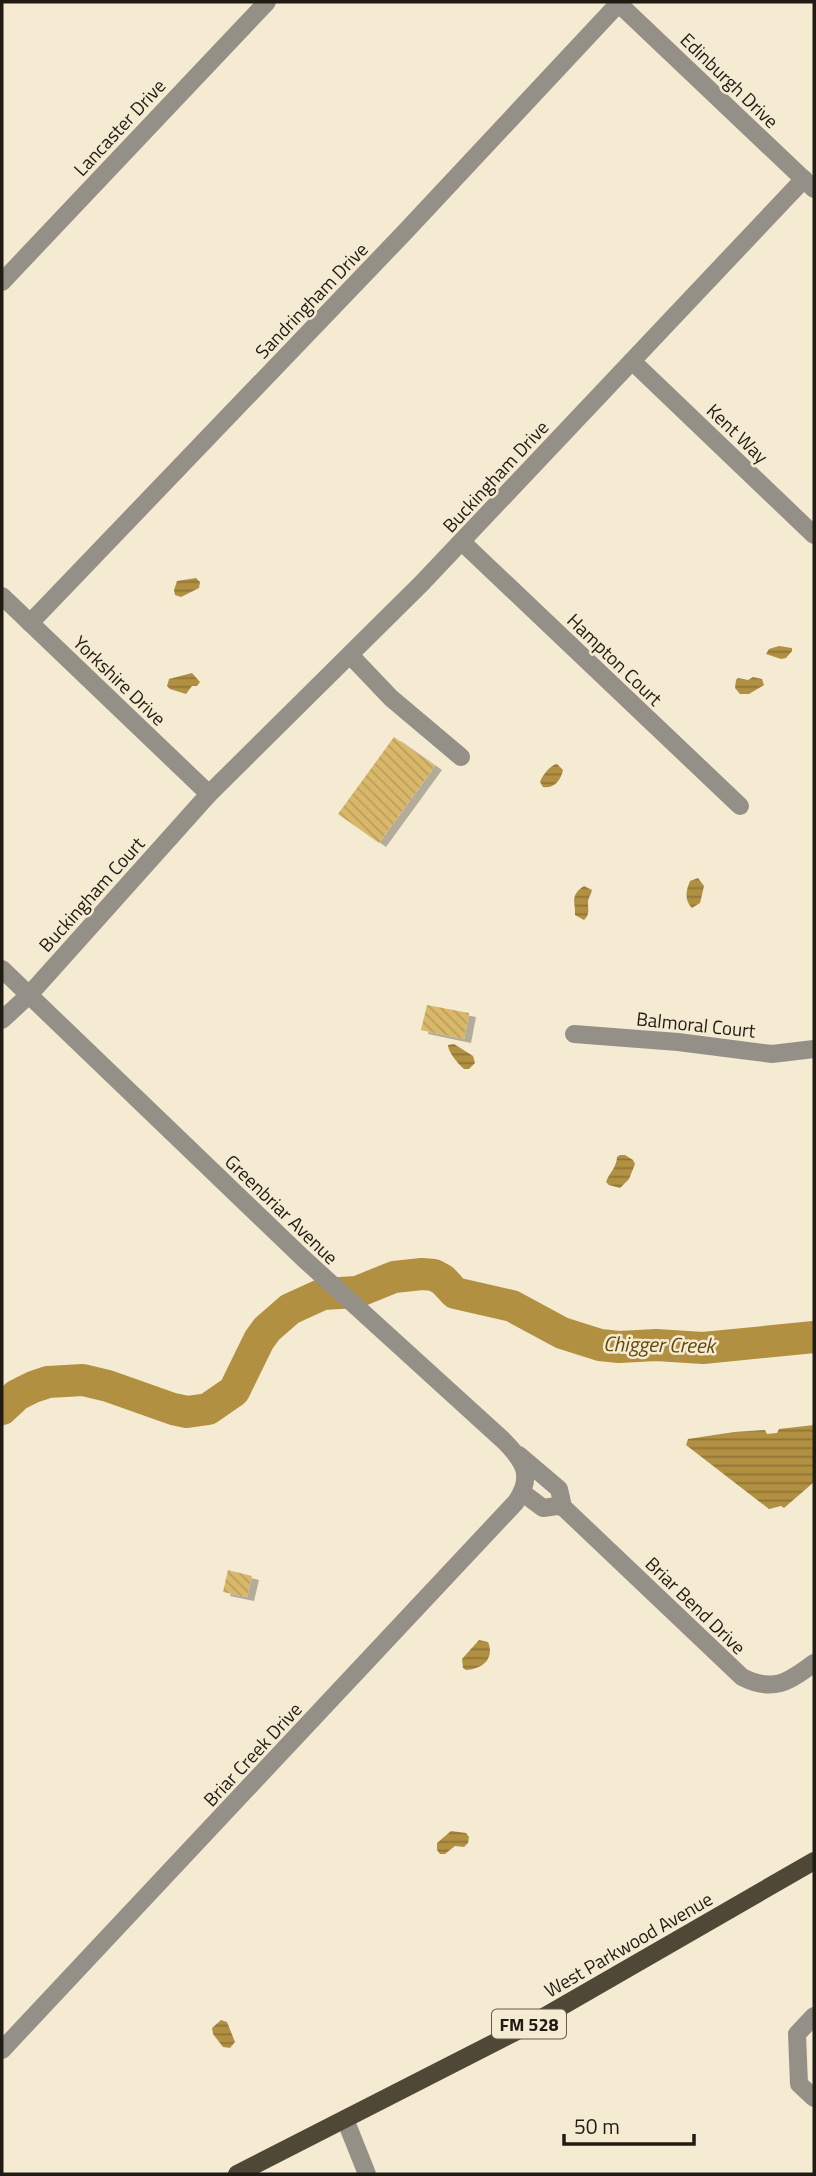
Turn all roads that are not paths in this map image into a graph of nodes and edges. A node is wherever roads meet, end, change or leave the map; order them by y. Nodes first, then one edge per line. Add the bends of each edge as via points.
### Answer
1 (267, 2) edge
2 (618, 2) edge
3 (809, 184) edge
4 (2, 282) edge
5 (632, 361) junction
6 (814, 535) edge
7 (462, 542) junction
8 (2, 596) edge
9 (30, 623) junction
10 (350, 654) junction
11 (461, 757) dead end
12 (209, 794) junction
13 (740, 806) dead end
14 (2, 970) edge
15 (29, 995) junction
16 (2, 1020) edge
17 (573, 1034) dead end
18 (814, 1049) edge
19 (512, 1449) junction
20 (525, 1487) junction
21 (563, 1507) junction
22 (814, 1662) edge
23 (814, 1861) edge
24 (814, 2016) edge
25 (2, 2050) edge
26 (814, 2098) edge
27 (345, 2119) junction
28 (237, 2174) edge
29 (367, 2174) edge

1 - 4 street, Lancaster Drive
2 - 3 street, Edinburgh Drive
2 - 9 street, Sandringham Drive
3 - 5 street, Buckingham Drive
5 - 6 street, Kent Way
5 - 7 street, Buckingham Drive
7 - 10 street, Buckingham Drive
7 - 13 street, Hampton Court
8 - 9 street, Yorkshire Drive
9 - 12 street, Yorkshire Drive
10 - 11 street via 391,698
10 - 12 street, Buckingham Drive
12 - 15 street, Buckingham Court
14 - 15 street, Greenbriar Avenue
15 - 16 street, Buckingham Court
15 - 19 street, Greenbriar Avenue via 304,1259
17 - 18 street, Balmoral Court via 772,1054
19 - 20 street, Greenbriar Avenue via 522,1464
19 - 21 street, Briar Bend Drive via 558,1488
20 - 21 street, Briar Bend Drive via 543,1508
20 - 25 street, Briar Creek Drive via 480,1542
21 - 22 street, Briar Bend Drive via 742,1677 776,1685
23 - 27 main road, West Parkwood Avenue / FM 528 via 533,2023
24 - 26 street via 797,2034 799,2084
27 - 28 main road, West Parkwood Avenue / FM 528
27 - 29 street

